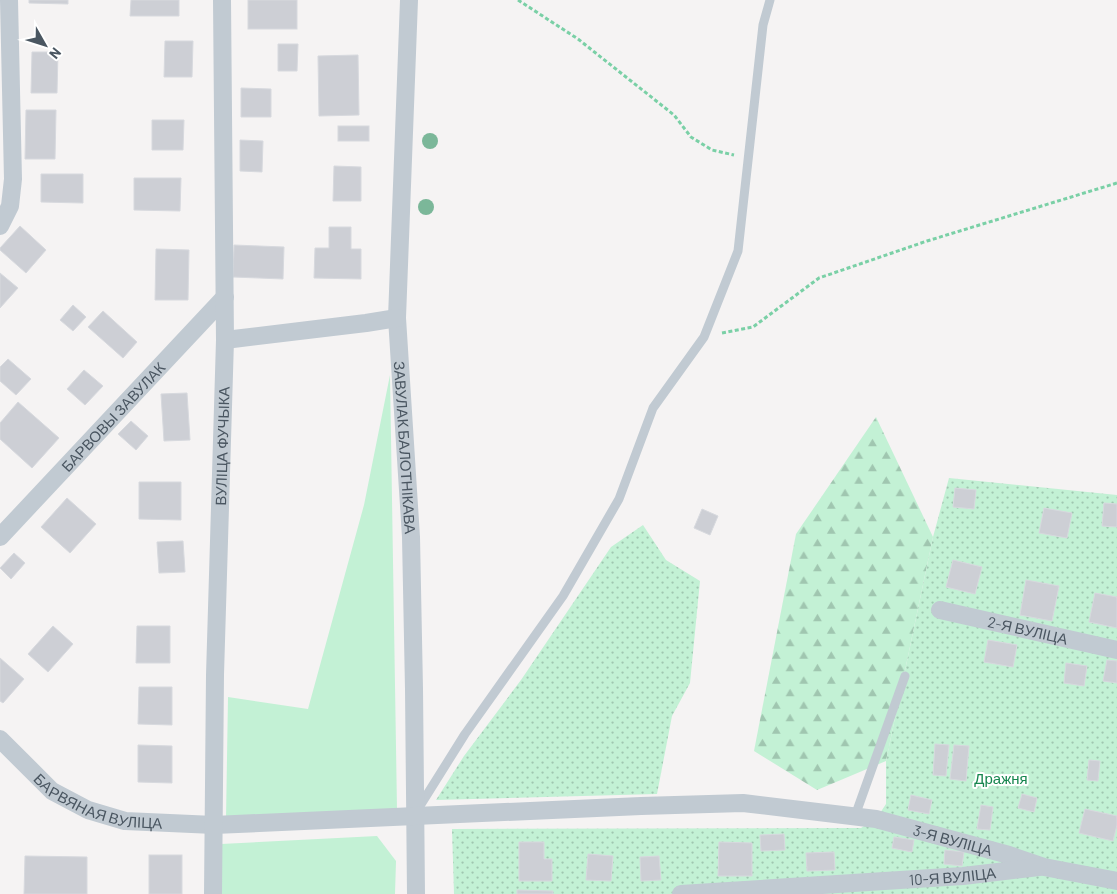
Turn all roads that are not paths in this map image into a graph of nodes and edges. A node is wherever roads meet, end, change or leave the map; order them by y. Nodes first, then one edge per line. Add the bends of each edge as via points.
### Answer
1 (10, 0) edge
2 (222, 0) edge
3 (409, 0) edge
4 (770, 0) edge
5 (0, 226) edge
6 (225, 297) junction
7 (397, 318) junction
8 (225, 340) junction
9 (0, 537) edge
10 (940, 610) dead end
11 (1117, 650) edge
12 (905, 676) dead end
13 (0, 739) edge
14 (414, 815) junction
15 (855, 816) junction
16 (214, 825) junction
17 (1044, 867) junction
18 (1117, 881) edge
19 (213, 894) edge
20 (416, 894) edge
21 (681, 894) edge

1 - 5 street via 13,179 10,206
2 - 6 street, ВУЛІЦА ФУЧЫКА
3 - 7 street, ЗАВУЛАК БАЛОТНІКАВА
4 - 14 lane via 763,25 738,251 704,337 653,408 619,499 563,596 465,734
6 - 8 street, ВУЛІЦА ФУЧЫКА
6 - 9 street, БАРВОВЫ ЗАВУЛАК
7 - 8 street
7 - 14 street, ЗАВУЛАК БАЛОТНІКАВА via 411,537
8 - 16 street, ВУЛІЦА ФУЧЫКА
10 - 11 street, 2-Я ВУЛІЦА
12 - 15 lane
13 - 16 street, БАРВЯНАЯ ВУЛІЦА via 52,791 88,810 125,821
14 - 15 street, 3-Я ВУЛІЦА via 742,803
14 - 16 street, БАРВЯНАЯ ВУЛІЦА
14 - 20 street, ЗАВУЛАК БАЛОТНІКАВА
15 - 17 street, 3-Я ВУЛІЦА via 876,819
16 - 19 street, ВУЛІЦА ФУЧЫКА
17 - 18 street, 3-Я ВУЛІЦА
17 - 21 street, 10-Я ВУЛІЦА via 962,876

